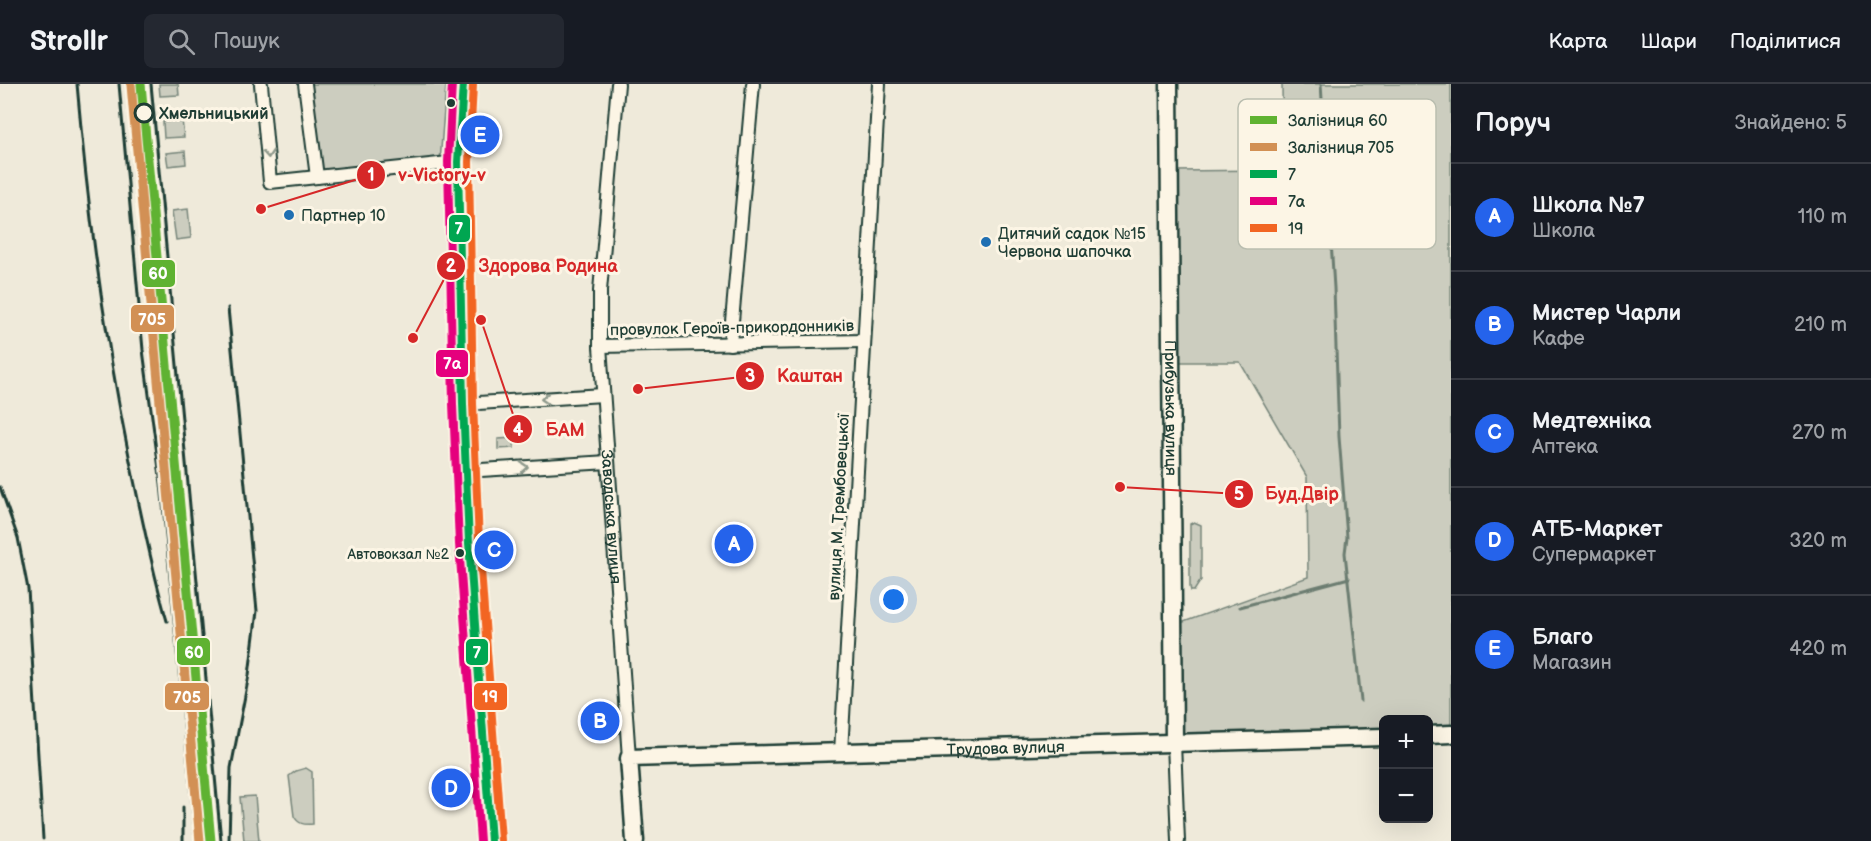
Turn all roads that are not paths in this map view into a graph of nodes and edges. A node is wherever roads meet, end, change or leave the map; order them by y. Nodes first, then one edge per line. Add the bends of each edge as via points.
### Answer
1 (261, 84) edge
2 (305, 84) edge
3 (463, 84) edge
4 (618, 84) edge
5 (753, 84) edge
6 (879, 84) edge
7 (1168, 84) edge
8 (458, 162) junction
9 (317, 177) junction
10 (864, 342) junction
11 (730, 344) junction
12 (600, 346) junction
13 (603, 395) junction
14 (463, 404) junction
15 (608, 462) junction
16 (465, 471) junction
17 (1451, 734) edge
18 (1433, 735) edge
19 (1379, 736) edge
20 (1174, 743) junction
21 (841, 752) junction
22 (629, 758) junction
23 (491, 841) edge
24 (635, 841) edge
25 (1178, 841) edge

1 -> 9 street via 270,182
2 - 9 street
3 - 8 street
4 - 12 street, Заводська вулиця via 600,291
5 - 11 street
6 - 10 street, вулиця М. Трембовецької
7 - 20 street, Прибузька вулиця
8 - 9 street
8 - 14 street
10 - 11 street, провулок Героїв-прикордонників
10 - 21 street, вулиця М. Трембовецької
11 - 12 street, провулок Героїв-прикордонників
12 - 13 street, Заводська вулиця
13 -> 14 street
13 - 15 street, Заводська вулиця
14 - 16 street
16 -> 15 street
15 - 22 street, Заводська вулиця
16 - 23 street
17 - 18 street
19 - 20 street, Трудова вулиця
20 - 21 street, Трудова вулиця
20 - 25 street, Прибузька вулиця
21 - 22 street, Трудова вулиця
22 - 24 street, Заводська вулиця

